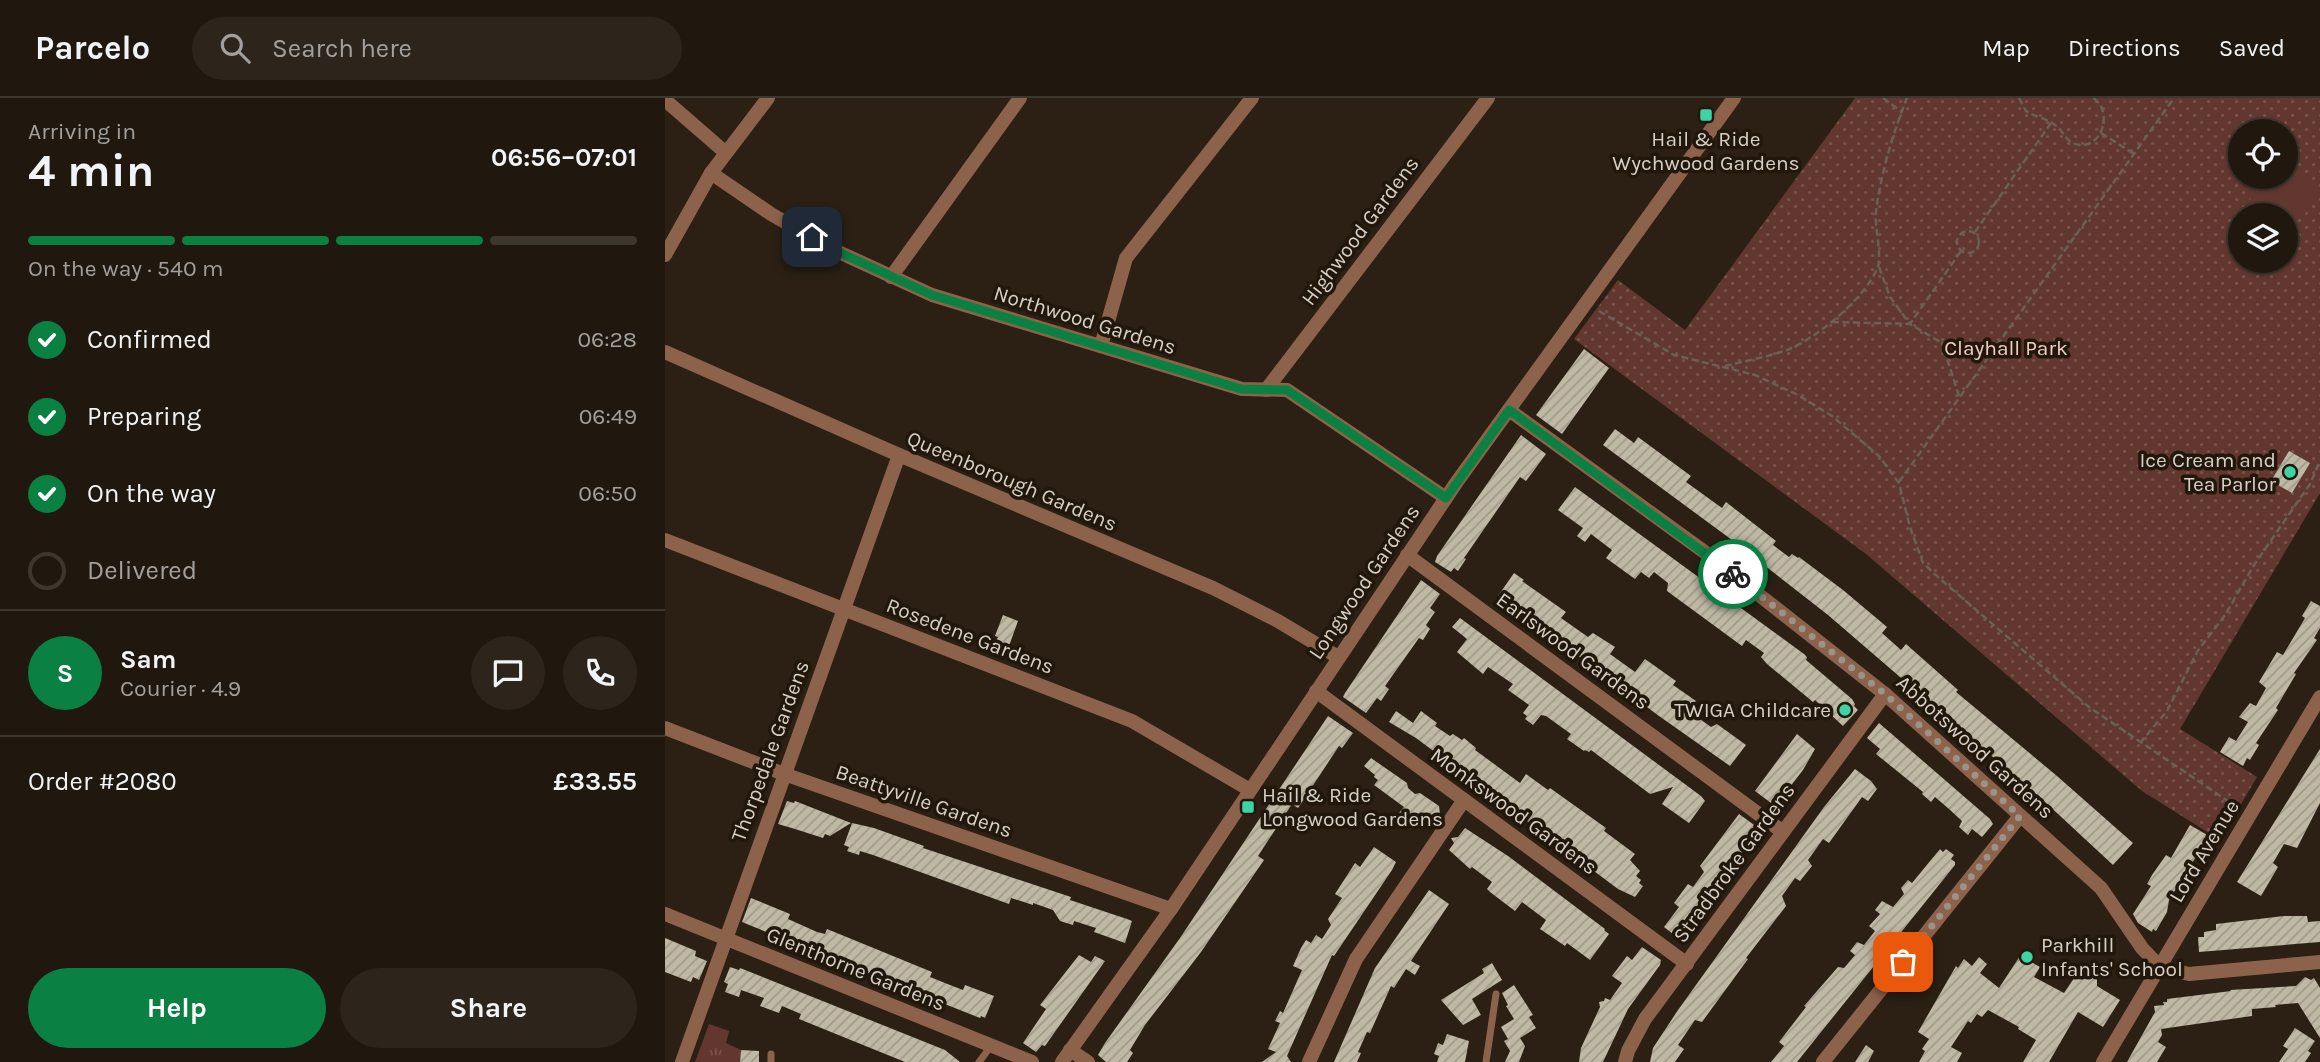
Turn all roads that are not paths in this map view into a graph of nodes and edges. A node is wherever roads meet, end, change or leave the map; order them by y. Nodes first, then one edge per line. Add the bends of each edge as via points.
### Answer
1 (768, 98) edge
2 (1020, 98) edge
3 (1252, 98) edge
4 (1489, 98) edge
5 (1734, 98) edge
6 (665, 100) edge
7 (726, 153) junction
8 (711, 173) junction
9 (665, 255) edge
10 (891, 277) junction
11 (1101, 346) junction
12 (665, 352) edge
13 (1266, 390) junction
14 (1506, 414) junction
15 (899, 456) junction
16 (1446, 498) junction
17 (665, 540) edge
18 (1407, 555) junction
19 (843, 610) junction
20 (1338, 657) junction
21 (1316, 691) junction
22 (1885, 694) junction
23 (2320, 697) edge
24 (665, 728) edge
25 (784, 774) junction
26 (1250, 790) junction
27 (1464, 800) junction
28 (2020, 816) junction
29 (1783, 831) junction
30 (1171, 909) junction
31 (665, 914) edge
32 (725, 938) junction
33 (2320, 962) edge
34 (1687, 964) junction
35 (2160, 967) junction
36 (1496, 993) dead end
37 (991, 1046) junction
38 (1066, 1056) edge
39 (682, 1062) edge
40 (979, 1062) edge
41 (1032, 1062) edge
42 (1088, 1062) edge
43 (1309, 1062) edge
44 (1486, 1062) edge
45 (1625, 1062) edge
46 (1823, 1062) edge
47 (2103, 1062) edge

1 - 7 street
2 - 10 street
3 - 11 street via 1126,258
4 - 13 street, Highwood Gardens
5 - 14 street, Longwood Gardens
6 - 7 street
7 - 8 street
8 - 9 street
8 - 10 street, Northwood Gardens via 802,232
10 - 11 street, Northwood Gardens via 932,295
11 - 13 street, Northwood Gardens via 1241,389
12 - 15 street, Queenborough Gardens
13 - 16 street, Northwood Gardens via 1287,390
14 - 16 street, Longwood Gardens
14 - 22 street, Abbotswood Gardens via 1706,553
15 - 19 street, Thorpedale Gardens
15 - 20 street, Queenborough Gardens via 1213,588
16 - 18 street, Longwood Gardens
17 - 19 street, Rosedene Gardens
18 - 20 street, Longwood Gardens
18 - 29 street, Earlswood Gardens
19 - 25 street, Thorpedale Gardens
19 - 26 street, Rosedene Gardens via 1132,721
20 - 21 street, Longwood Gardens
21 - 26 street, Longwood Gardens
21 - 27 street, Monkswood Gardens
22 - 28 street, Abbotswood Gardens
22 - 29 street, Stradbroke Gardens
23 - 35 street, Lord Avenue
24 - 25 street, Beattyville Gardens
25 - 30 street, Beattyville Gardens
25 - 32 street, Thorpedale Gardens
26 - 30 street, Longwood Gardens
27 - 34 street, Monkswood Gardens
27 - 43 street via 1356,959
28 - 35 street, Abbotswood Gardens via 2101,888
28 - 46 street
29 - 34 street, Stradbroke Gardens
30 - 38 street, Longwood Gardens
31 - 32 street, Glenthorne Gardens
32 - 37 street, Glenthorne Gardens
32 - 39 street, Thorpedale Gardens
33 - 35 street via 2189,974
34 - 45 street, Stradbroke Gardens via 1645,1019
35 - 47 street, Lord Avenue
36 - 44 lane
37 - 40 lane
37 - 41 street, Glenthorne Gardens
38 - 42 street

